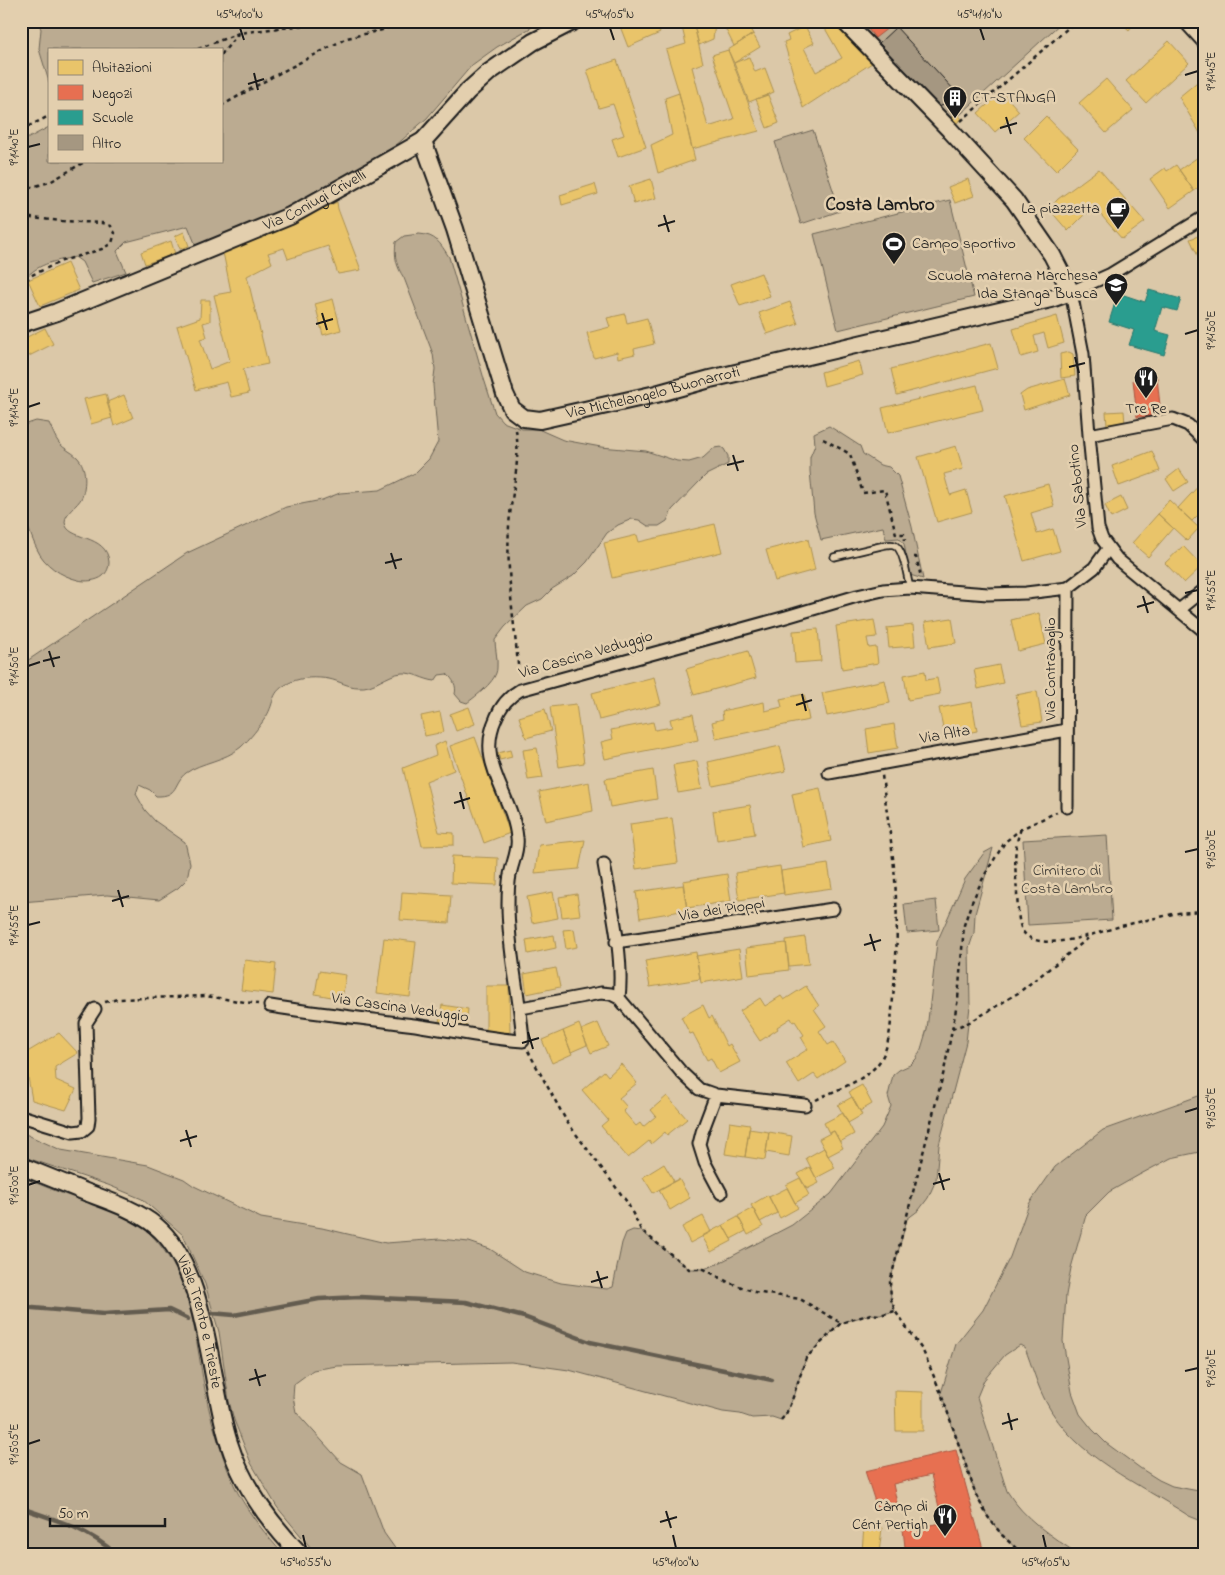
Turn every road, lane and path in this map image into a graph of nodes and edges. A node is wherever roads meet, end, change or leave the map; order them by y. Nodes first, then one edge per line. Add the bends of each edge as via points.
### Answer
1 (321, 21) edge
2 (406, 21) edge
3 (574, 21) edge
4 (844, 21) edge
5 (1076, 21) edge
6 (1184, 21) edge
7 (239, 33) junction
8 (1204, 43) edge
9 (201, 48) edge
10 (222, 54) edge
11 (222, 105) edge
12 (48, 116) edge
13 (21, 130) edge
14 (950, 130) junction
15 (423, 141) junction
16 (84, 162) edge
17 (21, 190) edge
18 (21, 217) edge
19 (1204, 218) edge
20 (1071, 292) junction
21 (21, 298) edge
22 (21, 324) edge
23 (512, 409) junction
24 (1089, 435) junction
25 (823, 439) dead end
26 (1204, 440) edge
27 (906, 542) dead end
28 (1108, 549) junction
29 (834, 556) dead end
30 (909, 558) dead end
31 (910, 588) junction
32 (922, 588) junction
33 (1068, 588) junction
34 (1204, 590) edge
35 (1179, 610) junction
36 (1204, 632) edge
37 (520, 690) junction
38 (1067, 730) junction
39 (880, 764) junction
40 (829, 773) dead end
41 (1067, 807) joint
42 (1021, 829) junction
43 (604, 864) dead end
44 (833, 909) dead end
45 (1204, 911) edge
46 (1091, 936) junction
47 (616, 942) junction
48 (618, 998) junction
49 (98, 1006) joint
50 (270, 1006) joint
51 (521, 1008) junction
52 (952, 1030) junction
53 (524, 1041) junction
54 (716, 1094) junction
55 (805, 1105) joint
56 (21, 1116) edge
57 (21, 1166) edge
58 (722, 1193) dead end
59 (895, 1311) junction
60 (841, 1323) junction
61 (781, 1420) dead end
62 (300, 1554) edge
63 (1022, 1554) edge

1 - 7 path
2 - 11 path via 347,38
3 - 15 street, Via Coniugi Crivelli via 533,42 488,73
4 - 14 street
5 - 14 path
6 - 8 street
7 - 9 path
7 - 10 path
12 - 13 path
14 - 20 street via 1014,200 1052,256
15 - 22 street, Via Coniugi Crivelli via 290,216
15 - 23 street via 455,229
16 - 17 path via 50,182
18 - 21 path via 102,223 111,226 115,233 112,243 102,249 62,261 30,276
19 - 20 street via 1111,274
20 - 23 street, Via Michelangelo Buonarroti via 546,419 524,418
20 - 24 street, Via Sabotino via 1084,354
23 - 37 path via 518,442 509,526 510,574
24 - 26 street via 1173,419 1188,424
24 - 28 street, Via Sabotino via 1098,528
25 - 27 path via 850,454 863,493 885,490 896,534 904,534
28 - 33 street via 1094,568
28 - 35 street, Via Sabotino
29 - 31 lane via 894,545 902,554
30 - 32 path via 916,557
31 - 32 street, Via Cascina Veduggio
31 - 37 street, Via Cascina Veduggio via 857,596
32 - 33 street, Via Cascina Veduggio via 988,594
33 - 38 street, Via Contravaglio
34 - 35 street
35 - 36 street, Via Sabotino
37 - 51 street, Via Cascina Veduggio via 511,695 499,711 490,731 489,750 518,839 510,874 508,906
38 - 39 street, Via Alta
38 - 41 street, Via Contravaglio
39 - 40 street, Via Alta
39 - 55 path via 896,900 896,962 886,1043 880,1060 863,1077
41 - 42 path
42 - 46 path via 1015,855 1020,924 1025,934 1044,941
42 - 52 path via 1005,842 971,904 964,925
43 - 47 street
44 - 47 street, Via dei Pioppi
45 - 46 path via 1176,913
46 - 52 path via 1018,994
47 - 48 street via 621,982
48 - 51 street via 601,993
48 - 54 street via 682,1073 699,1089
49 - 50 path via 118,999 206,996
49 - 56 street via 86,1023 88,1126 73,1132
50 - 53 street, Via Cascina Veduggio
51 - 53 street, Via Cascina Veduggio
52 - 59 path via 890,1282
53 - 60 path via 567,1122 627,1202 642,1230 689,1269 704,1269 755,1292 800,1299
54 - 55 street
54 - 58 street via 699,1144 705,1163
57 - 62 street, Viale Trento e Trieste via 128,1208 167,1237 187,1270 194,1290 228,1441 239,1470 269,1519
59 - 60 path
59 - 63 path via 922,1351 941,1393 976,1495 1002,1535
60 - 61 path via 806,1358 792,1400

